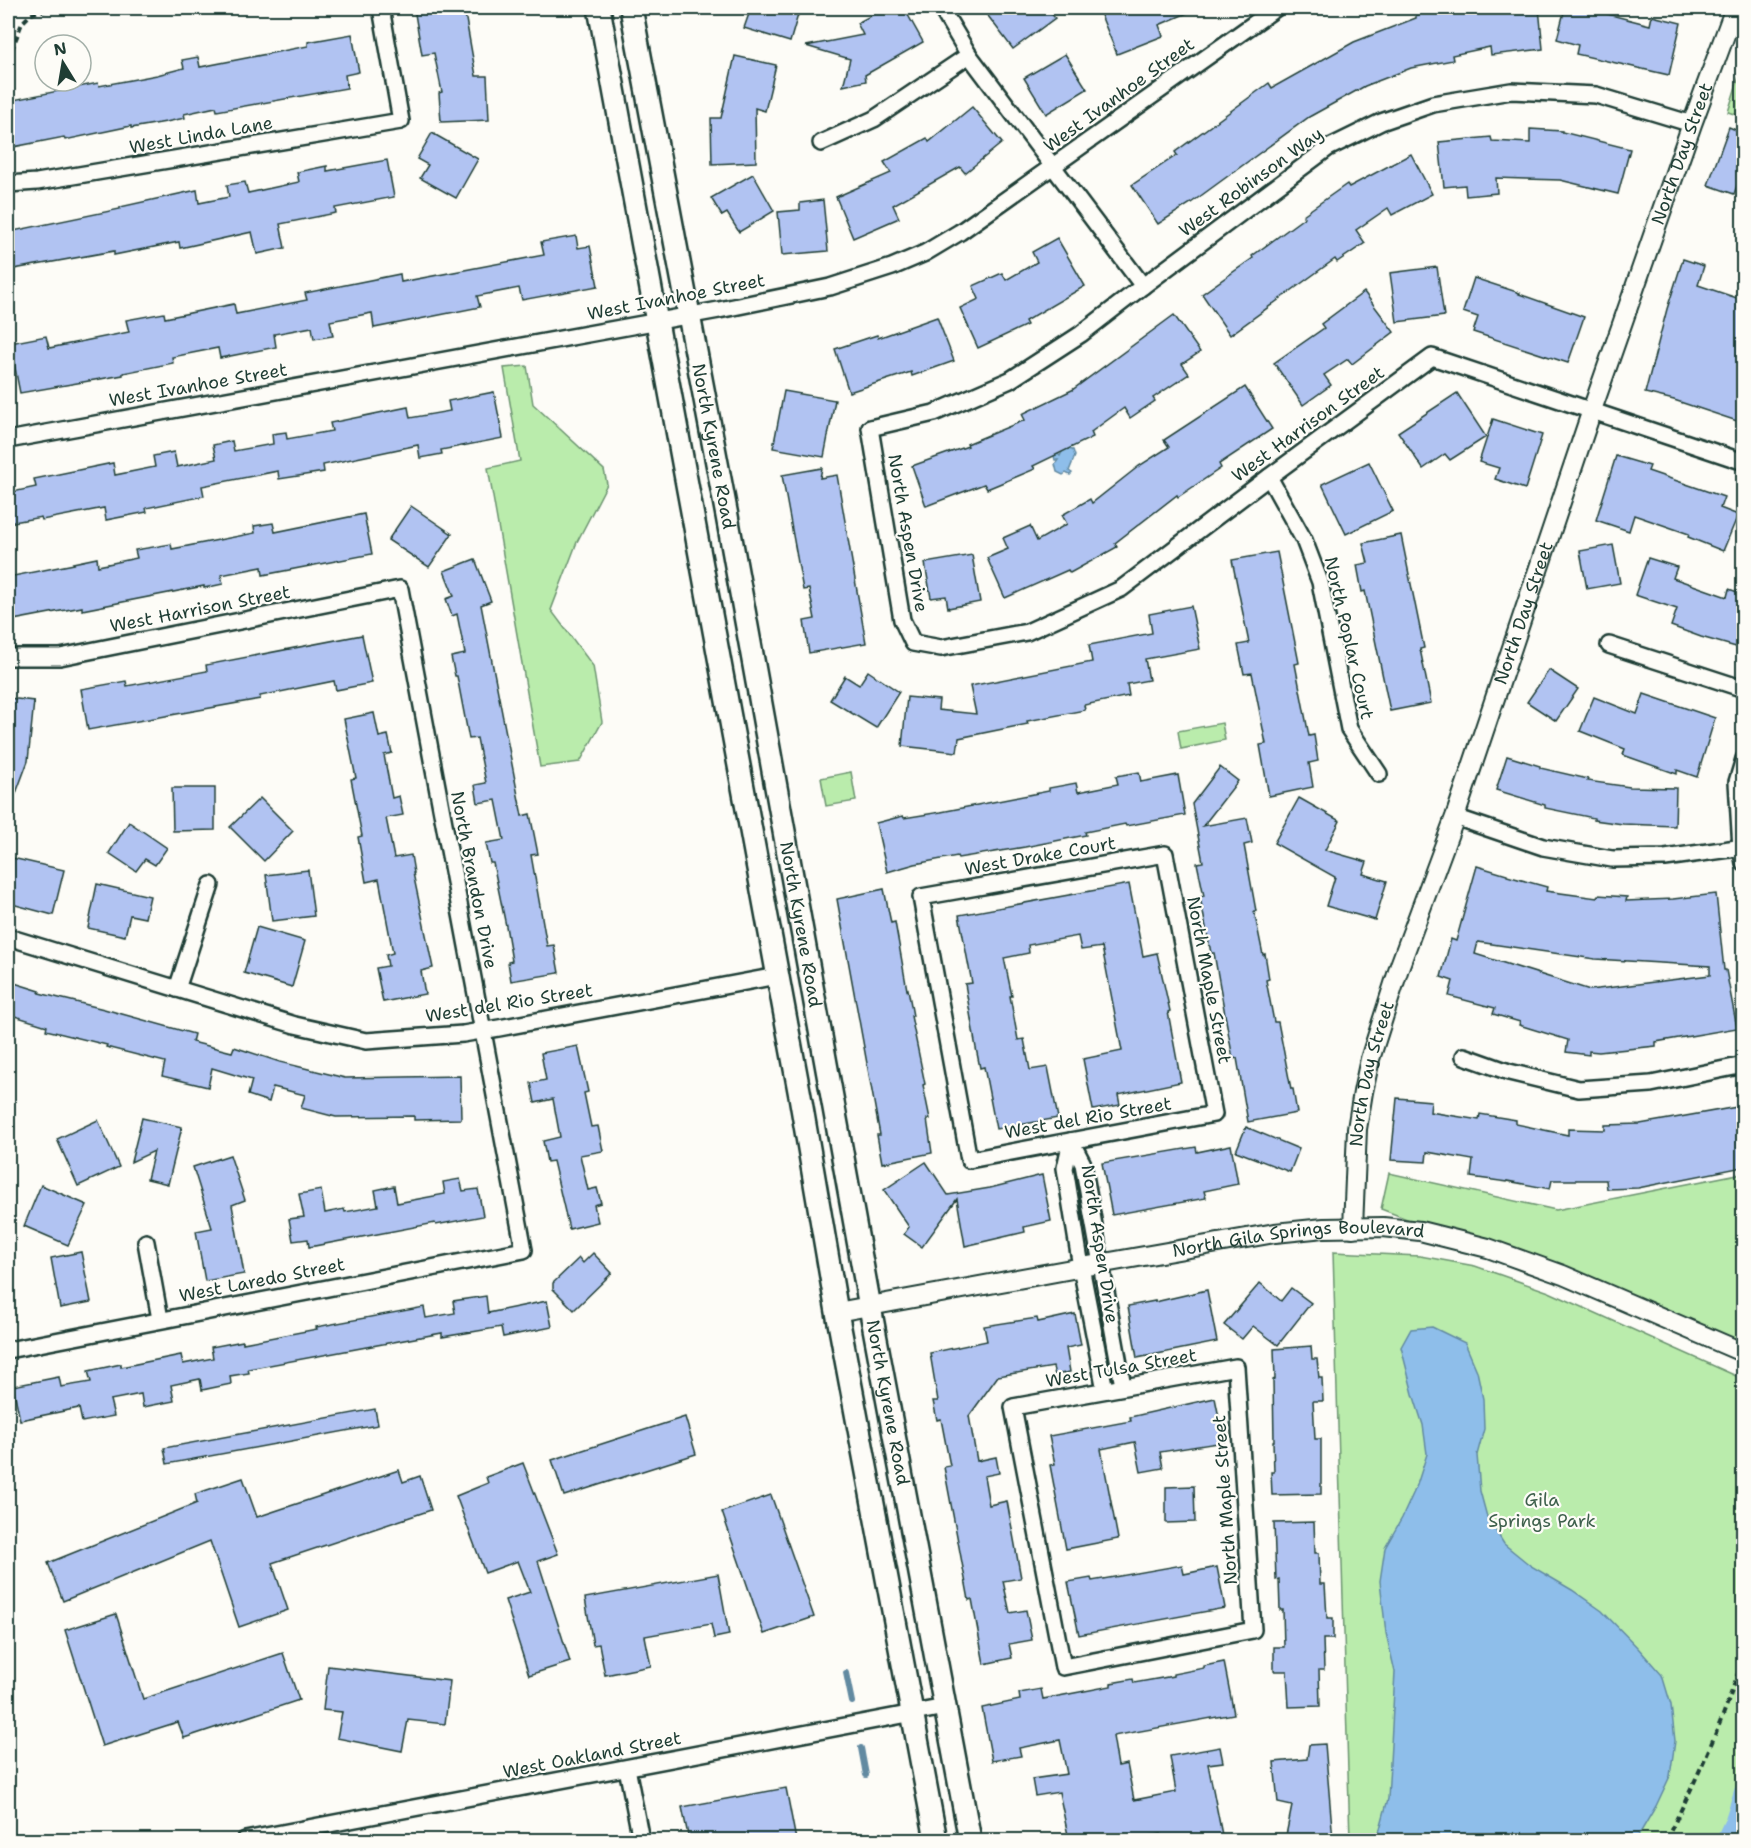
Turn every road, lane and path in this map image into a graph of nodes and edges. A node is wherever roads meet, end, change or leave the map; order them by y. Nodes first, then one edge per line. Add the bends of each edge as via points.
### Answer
1 (54, 8) edge
2 (381, 8) edge
3 (599, 8) edge
4 (631, 8) edge
5 (941, 8) edge
6 (1276, 8) edge
7 (1735, 8) edge
8 (969, 55) junction
9 (8, 60) edge
10 (1692, 124) junction
11 (821, 143) dead end
12 (1053, 166) junction
13 (8, 184) edge
14 (1143, 286) junction
15 (689, 315) junction
16 (657, 321) junction
17 (1592, 410) junction
18 (870, 428) joint
19 (8, 440) edge
20 (1743, 462) edge
21 (1269, 477) junction
22 (400, 589) joint
23 (913, 643) joint
24 (1609, 645) dead end
25 (8, 657) edge
26 (1743, 689) edge
27 (1743, 759) edge
28 (1379, 774) dead end
29 (1455, 817) junction
30 (1742, 852) edge
31 (1165, 854) joint
32 (211, 885) dead end
33 (8, 937) edge
34 (777, 976) junction
35 (177, 989) junction
36 (483, 1031) junction
37 (1464, 1056) dead end
38 (1743, 1065) edge
39 (1214, 1114) joint
40 (1071, 1141) junction
41 (969, 1160) joint
42 (1353, 1228) junction
43 (146, 1242) dead end
44 (524, 1250) joint
45 (1100, 1264) junction
46 (1081, 1267) junction
47 (870, 1307) junction
48 (837, 1312) junction
49 (160, 1319) junction
50 (8, 1350) edge
51 (1743, 1353) edge
52 (1236, 1367) joint
53 (1123, 1386) junction
54 (1105, 1390) junction
55 (1743, 1654) edge
56 (1063, 1666) joint
57 (945, 1707) junction
58 (912, 1714) junction
59 (627, 1768) junction
60 (245, 1840) edge
61 (641, 1840) edge
62 (936, 1840) edge
63 (970, 1840) edge
64 (1666, 1840) edge

1 - 9 path via 31,14 22,23
2 - 13 street, West Linda Lane via 401,121
3 - 16 main road, North Kyrene Road
4 - 15 main road, North Kyrene Road
5 - 8 street
6 - 12 street, West Ivanhoe Street
7 - 10 street, North Day Street
8 - 11 street via 874,119
8 - 12 street
10 - 14 street, West Robinson Way via 1596,95 1511,91 1433,104 1381,122 1328,148
10 - 17 street, North Day Street
12 - 14 street
12 - 15 street, West Ivanhoe Street via 960,232 892,267 830,286
14 - 18 street, West Robinson Way via 1081,334 1010,380 934,413
15 - 16 street, West Ivanhoe Street
15 - 47 main road, North Kyrene Road
16 - 19 street, West Ivanhoe Street
16 - 34 main road, North Kyrene Road
17 - 20 street, West Harrison Street
17 - 21 street, West Harrison Street via 1432,357
17 - 29 street, North Day Street
18 - 23 street, North Aspen Drive via 902,620
21 - 23 street, West Harrison Street via 1121,589 1027,632 941,648
21 - 28 street, North Poplar Court via 1304,540 1320,582 1349,729
22 - 25 street, West Harrison Street via 60,657
22 - 36 street, North Brandon Drive
24 - 26 street
27 - 30 street via 1737,782
29 - 30 street via 1543,847 1612,859
29 - 42 street, North Day Street via 1370,1059 1357,1129
31 - 39 street, North Maple Street
31 - 41 street, West Drake Court via 921,897
32 - 35 street
33 - 35 street, West del Rio Street
34 - 36 street, West del Rio Street
34 - 48 main road, North Kyrene Road
35 - 36 street, West del Rio Street via 295,1025 366,1041
36 - 44 street, North Brandon Drive
37 - 38 street via 1579,1089 1651,1084
39 - 40 street, West del Rio Street
40 - 41 street, West del Rio Street
40 - 45 street, North Aspen Drive via 1083,1164
40 - 46 street, North Aspen Drive via 1065,1168
42 - 45 street, North Gila Springs Boulevard via 1275,1233
42 - 51 street, North Gila Springs Boulevard via 1419,1230 1488,1248 1563,1275
43 - 49 street
44 - 49 street, West Laredo Street
45 - 46 street, North Gila Springs Boulevard
45 - 53 street, North Aspen Drive
46 - 47 street, North Gila Springs Boulevard
46 - 54 street, North Aspen Drive
47 - 48 street, North Gila Springs Boulevard
47 - 57 main road, North Kyrene Road
48 - 58 main road, North Kyrene Road
49 - 50 street, West Laredo Street
52 - 53 street, West Tulsa Street
52 - 56 street, North Maple Street via 1253,1630
53 - 54 street, West Tulsa Street
54 - 56 street, West Tulsa Street via 1013,1407
55 - 64 path via 1735,1684 1689,1796
57 - 58 street, West Oakland Street
57 - 63 main road, North Kyrene Road
58 - 59 street, West Oakland Street
58 - 62 main road, North Kyrene Road
59 - 60 street, West Oakland Street
59 - 61 street

